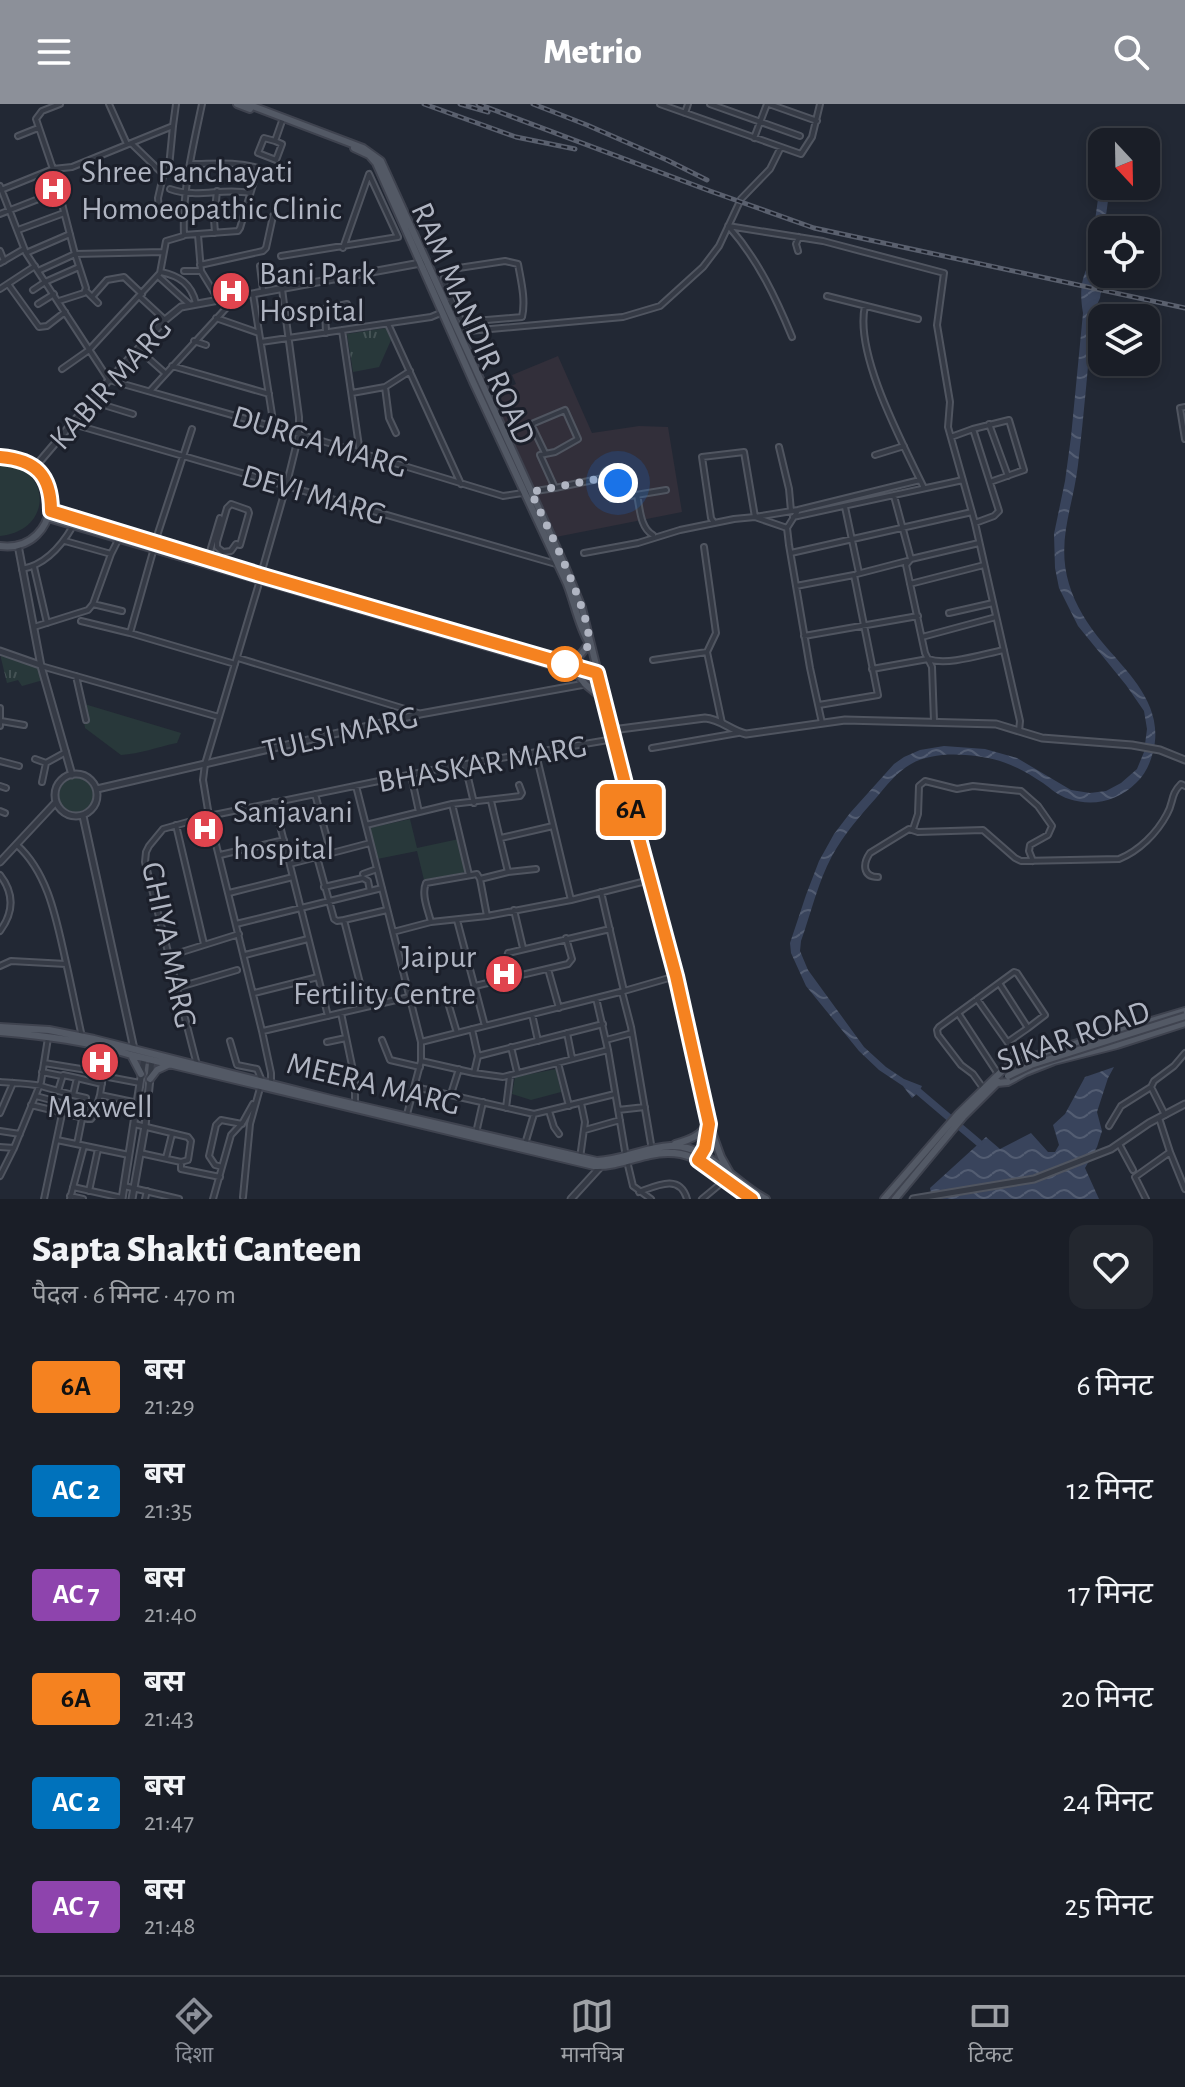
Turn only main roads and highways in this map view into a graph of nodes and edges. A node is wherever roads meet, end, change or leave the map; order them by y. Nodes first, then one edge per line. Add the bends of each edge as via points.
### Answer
1 (237, 104) edge
2 (247, 104) edge
3 (406, 224) junction
4 (423, 262) junction
5 (455, 333) junction
6 (2, 457) edge
7 (49, 515) junction
8 (0, 546) edge
9 (154, 546) junction
10 (260, 578) junction
11 (341, 601) junction
12 (589, 643) junction
13 (565, 664) junction
14 (576, 672) junction
15 (598, 676) junction
16 (604, 699) junction
17 (1185, 1013) edge
18 (1174, 1014) junction
19 (1182, 1024) edge
20 (0, 1030) edge
21 (133, 1053) junction
22 (152, 1057) junction
23 (170, 1064) junction
24 (141, 1074) road end
25 (150, 1079) road end
26 (997, 1083) junction
27 (261, 1084) junction
28 (271, 1086) junction
29 (961, 1115) junction
30 (406, 1118) junction
31 (709, 1122) junction
32 (944, 1134) junction
33 (714, 1137) junction
34 (668, 1146) junction
35 (626, 1159) junction
36 (703, 1159) junction
37 (604, 1164) junction
38 (727, 1176) junction
39 (752, 1199) edge
40 (766, 1199) edge
41 (884, 1199) edge
42 (895, 1199) edge

1 - 3 main road, RAM MANDIR ROAD via 369,155
2 - 3 main road via 373,154 381,161
3 - 4 main road
4 - 5 main road, RAM MANDIR ROAD
4 - 5 main road via 449,303
5 - 12 main road via 580,603
6 - 7 main road via 35,467 51,495
7 - 8 main road via 35,536
7 - 9 main road
7 - 9 main road
9 - 10 main road
9 - 10 main road
10 - 11 main road
11 - 13 main road
11 - 14 main road
12 - 13 main road via 576,660
12 - 15 main road
13 - 15 main road
14 - 15 main road
14 - 16 main road
15 - 16 main road
16 - 31 main road
17 - 18 main road
17 - 26 main road, bridge via 1031,1065
18 - 19 main road
18 - 29 main road via 1020,1060 998,1074
19 - 26 main road, SIKAR ROAD
20 - 21 main road, MEERA MARG
20 - 21 main road, MEERA MARG via 49,1030
21 - 22 main road, MEERA MARG
21 - 24 main road
22 - 23 main road, MEERA MARG
22 - 27 main road, MEERA MARG
23 - 25 main road
23 - 27 main road, MEERA MARG
26 - 29 main road, SIKAR ROAD
27 - 28 main road, MEERA MARG
28 - 30 main road, MEERA MARG
28 - 30 main road, MEERA MARG
29 - 32 main road
30 - 37 main road, MEERA MARG
30 - 37 main road, MEERA MARG
31 - 33 main road
31 - 34 main road via 696,1136
31 - 36 main road
32 - 41 main road
32 - 42 main road
33 - 36 main road
33 - 38 main road
34 - 35 main road, MEERA MARG
34 - 36 main road, MEERA MARG via 682,1146
35 - 36 main road, MEERA MARG via 669,1152
35 - 37 main road, MEERA MARG
36 - 38 main road, MEERA MARG
38 - 39 main road
38 - 40 main road

